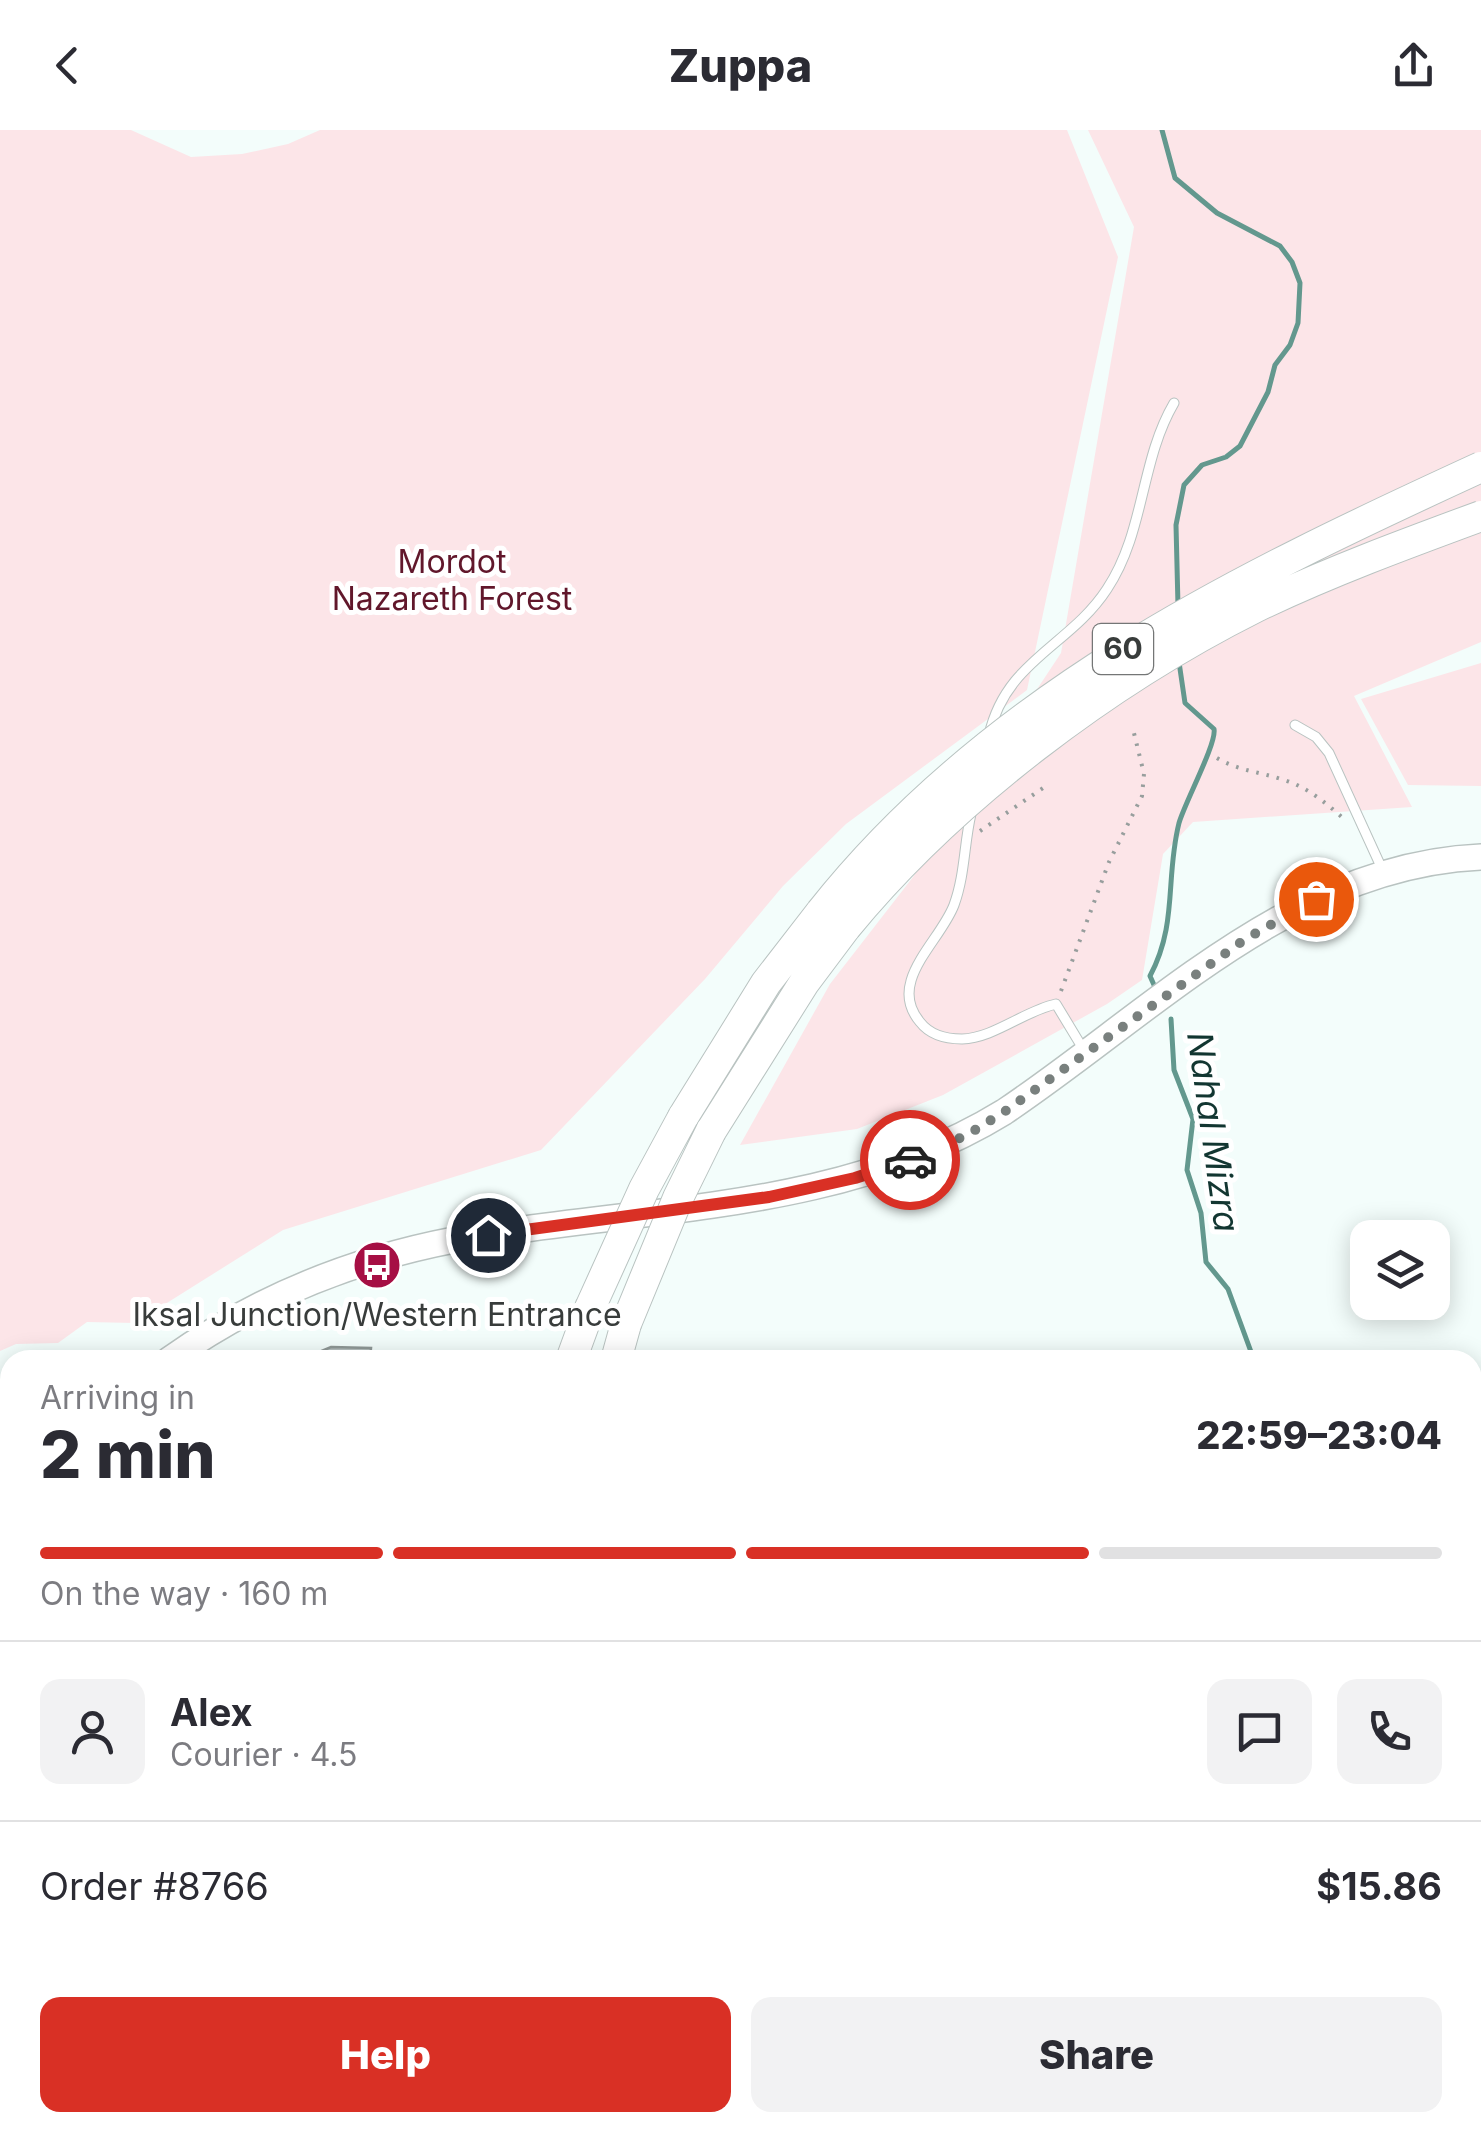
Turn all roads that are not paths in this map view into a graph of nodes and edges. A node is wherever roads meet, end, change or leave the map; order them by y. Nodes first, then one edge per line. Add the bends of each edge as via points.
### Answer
1 (1174, 402) dead end
2 (1481, 467) edge
3 (1481, 516) edge
4 (1296, 725) dead end
5 (1481, 857) edge
6 (1384, 873) junction
7 (833, 919) junction
8 (1087, 1056) junction
9 (185, 1350) edge
10 (575, 1350) edge
11 (619, 1350) edge

1 - 8 lane via 1153,443 1138,520 1118,571 1096,605 1024,668 993,716 954,904 908,992 916,1018 934,1034 961,1039 1056,1004
2 - 7 highway, 60, bridge via 1238,582 1023,716 862,860
3 - 7 highway, 60, bridge via 1255,608 1163,660 1055,733
4 - 6 lane via 1329,754
5 - 6 main road
6 - 8 main road via 1273,920
7 - 10 highway, 60, bridge via 766,983 682,1117
7 - 11 highway, 60, bridge via 710,1132
8 - 9 main road via 967,1135 897,1165 784,1194 454,1240 384,1257 264,1302

